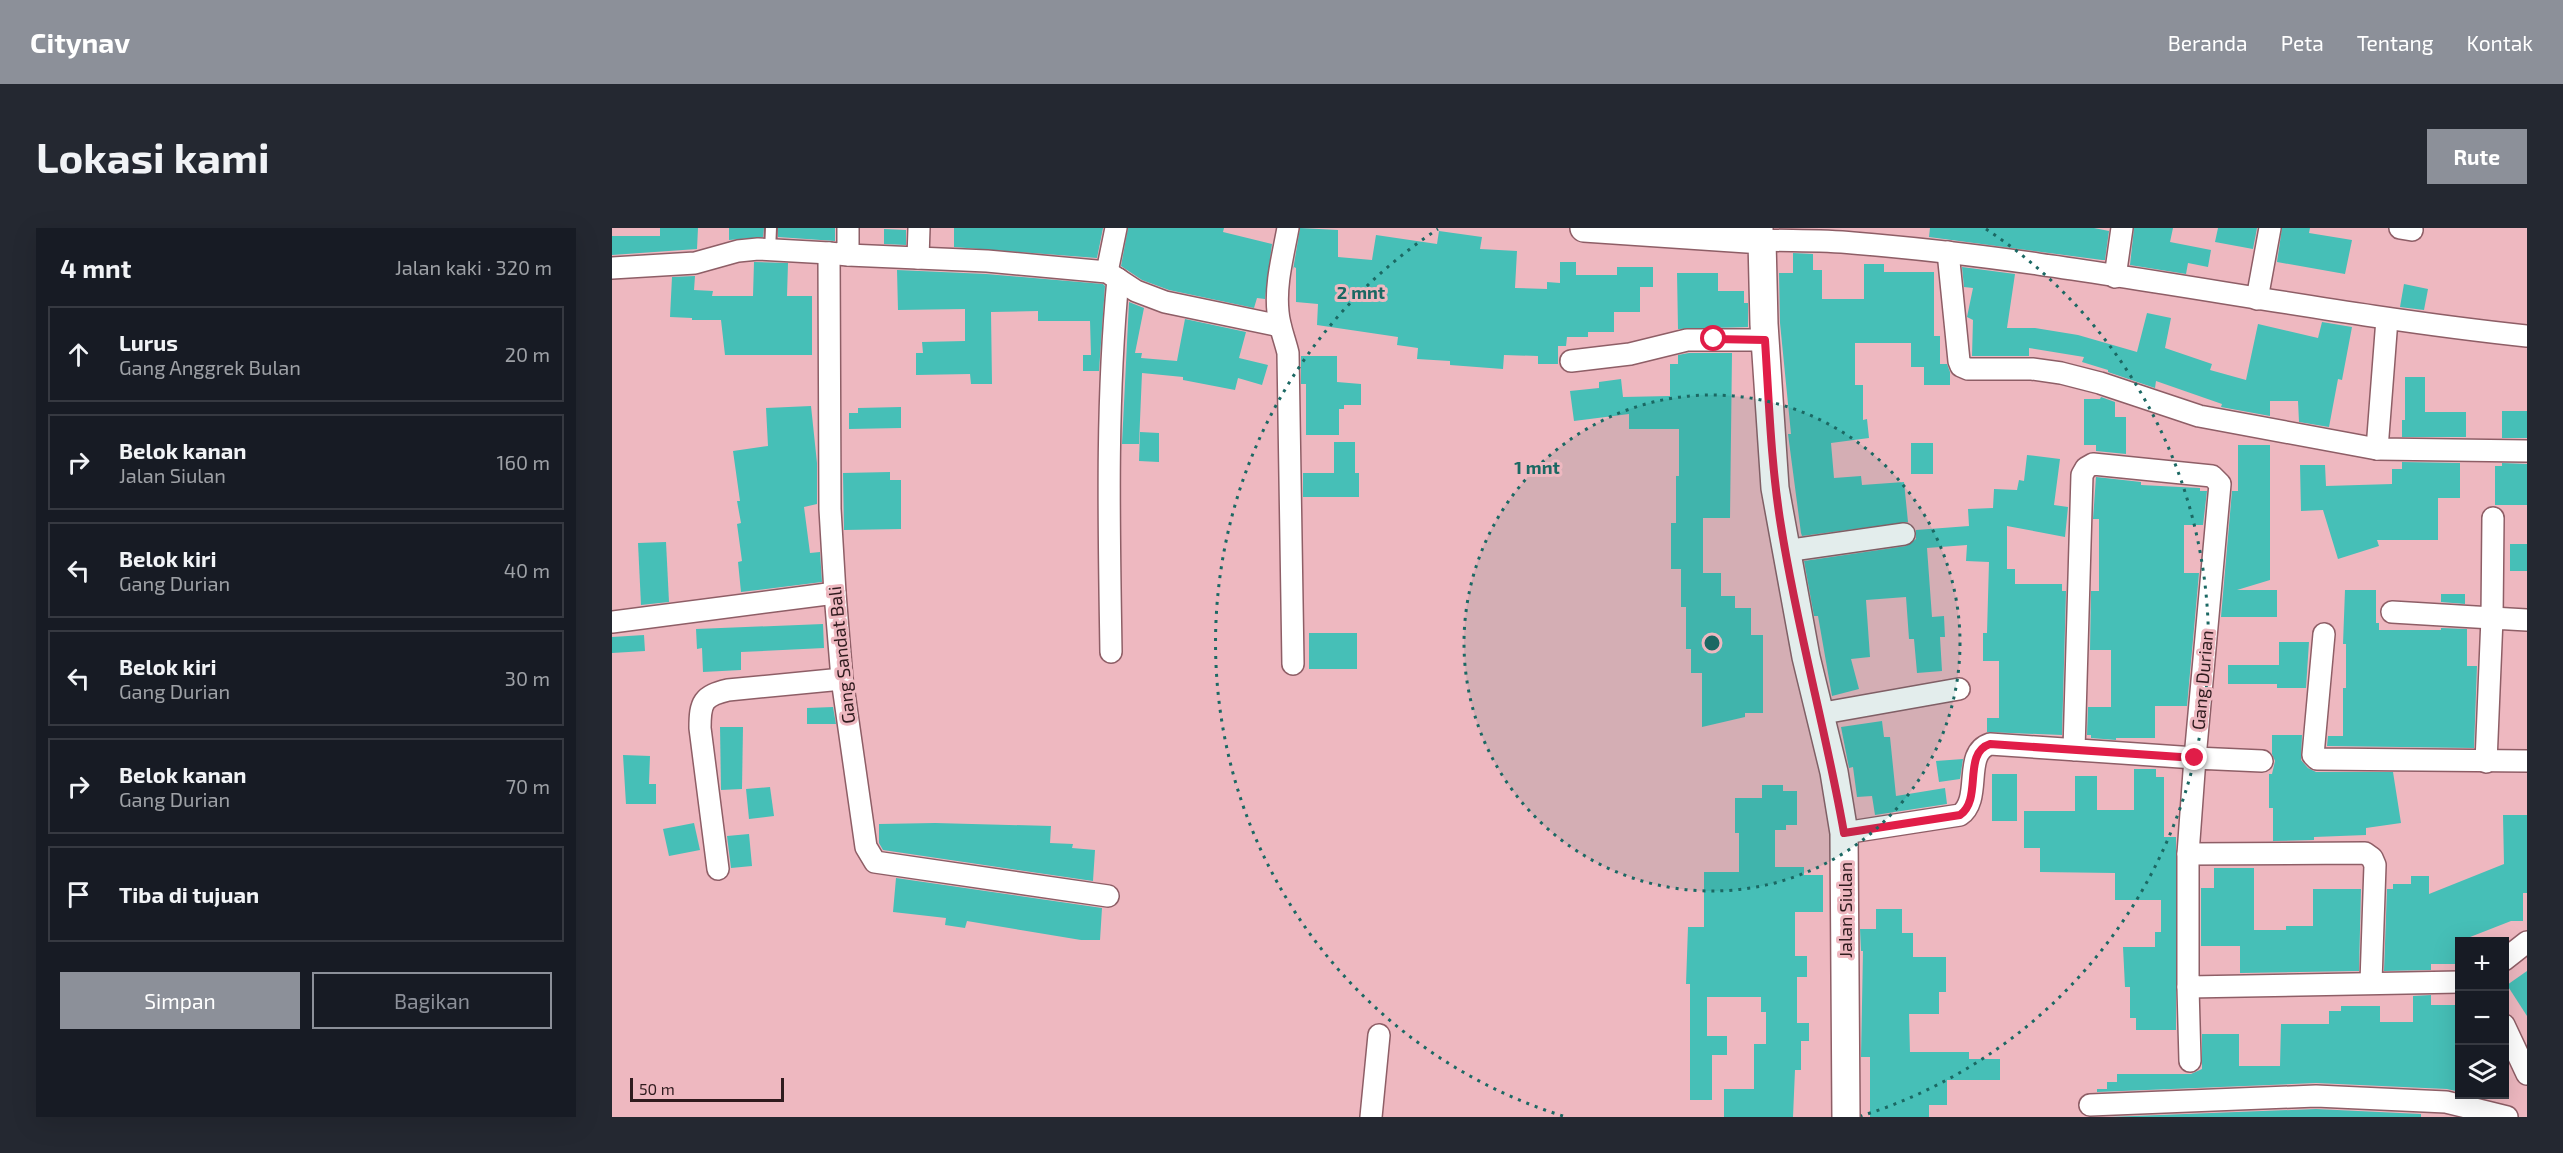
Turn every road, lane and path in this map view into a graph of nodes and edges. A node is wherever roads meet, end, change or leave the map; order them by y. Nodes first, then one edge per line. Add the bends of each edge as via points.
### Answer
1 (771, 228) edge
2 (848, 228) edge
3 (919, 228) edge
4 (1116, 228) edge
5 (1288, 228) edge
6 (1584, 228) edge
7 (2121, 228) edge
8 (2270, 228) edge
9 (1762, 234) edge
10 (771, 251) junction
11 (1948, 252) junction
12 (838, 254) junction
13 (918, 258) junction
14 (612, 268) edge
15 (1113, 276) junction
16 (2115, 277) junction
17 (2258, 299) junction
18 (2387, 319) junction
19 (1280, 326) junction
20 (2527, 336) edge
21 (1765, 340) junction
22 (1570, 361) dead end
23 (2377, 449) junction
24 (2527, 451) edge
25 (2493, 518) dead end
26 (1904, 534) dead end
27 (1785, 551) junction
28 (835, 593) junction
29 (2392, 612) dead end
30 (2492, 618) junction
31 (2527, 620) edge
32 (612, 622) edge
33 (2324, 634) dead end
34 (1111, 652) dead end
35 (1293, 664) dead end
36 (842, 679) junction
37 (1959, 689) dead end
38 (1818, 714) junction
39 (2074, 750) junction
40 (2195, 758) junction
41 (2262, 761) dead end
42 (2527, 761) edge
43 (2486, 762) junction
44 (1844, 833) junction
45 (2188, 854) junction
46 (718, 869) dead end
47 (1108, 896) dead end
48 (2527, 942) edge
49 (2509, 957) edge
50 (2371, 982) junction
51 (2455, 982) edge
52 (2188, 987) junction
53 (2509, 1033) edge
54 (1379, 1035) dead end
55 (2190, 1061) dead end
56 (2527, 1074) edge
57 (2090, 1105) dead end
58 (1371, 1117) edge
59 (1846, 1117) edge
60 (2507, 1117) edge

1 - 10 lane
2 - 12 street, Gang Sandat Bali
3 - 13 street
4 - 15 street
5 - 19 street via 1278,288
6 - 9 street
7 - 16 street
8 - 17 street
9 - 11 street
9 - 21 street, Jalan Siulan
10 - 12 street
10 - 14 street via 738,251 695,263
11 - 16 street
11 - 23 street via 1961,366 2061,373 2199,416
12 - 13 street
12 - 28 street, Gang Sandat Bali via 830,509
13 - 15 street via 987,261
15 - 19 street via 1136,291 1165,302
15 - 34 street via 1108,506
16 - 17 street
17 - 18 street
18 - 20 street
18 - 23 street
19 - 35 street via 1288,353
21 - 22 street via 1687,340 1630,354
21 - 27 street, Jalan Siulan via 1775,488
23 - 24 street
25 - 30 street
26 - 27 street
27 - 38 street, Jalan Siulan
28 - 32 street
28 - 36 street, Gang Sandat Bali
29 - 30 street
30 - 31 street
30 - 43 street
33 - 43 street via 2313,755 2317,759
36 - 46 street via 728,690 705,699 700,728
36 - 47 street, Gang Sandat Bali via 866,847 876,862
37 - 38 street
38 - 44 street, Jalan Siulan via 1834,772
39 - 40 street
39 - 40 street, Gang Durian via 2082,475 2093,464 2212,476 2220,484
39 - 44 street via 1990,744 1977,753 1970,802 1960,815
40 - 41 street
40 - 45 street, Gang Durian
42 - 43 street
44 - 59 street, Jalan Siulan
45 - 50 street via 2369,855 2375,866
45 - 52 street, Gang Durian
48 - 49 street
50 - 51 street
50 - 52 street
52 - 55 street, Gang Durian
53 - 56 street
54 - 58 street
57 - 60 street via 2316,1096 2446,1102

